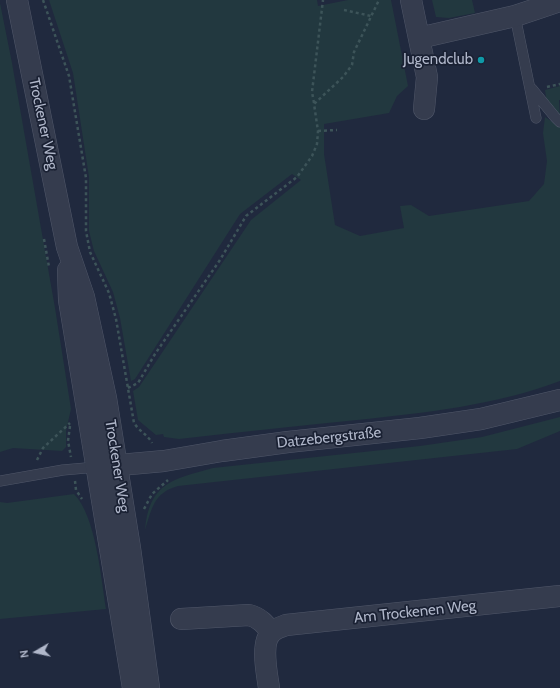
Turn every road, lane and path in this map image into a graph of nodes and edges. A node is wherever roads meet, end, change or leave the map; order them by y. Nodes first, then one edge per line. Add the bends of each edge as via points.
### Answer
1 (17, 0) edge
2 (43, 0) edge
3 (323, 0) edge
4 (379, 0) edge
5 (411, 0) edge
6 (560, 1) edge
7 (344, 10) dead end
8 (371, 16) junction
9 (515, 16) junction
10 (419, 38) junction
11 (530, 88) junction
12 (314, 104) junction
13 (424, 109) dead end
14 (536, 118) dead end
15 (560, 122) edge
16 (337, 130) dead end
17 (318, 131) junction
18 (67, 247) junction
19 (128, 388) junction
20 (560, 400) edge
21 (74, 419) dead end
22 (155, 462) junction
23 (117, 465) junction
24 (97, 467) junction
25 (29, 476) junction
26 (0, 481) edge
27 (159, 487) dead end
28 (560, 596) edge
29 (181, 619) dead end
30 (271, 632) junction
31 (133, 688) edge
32 (149, 688) edge
33 (269, 688) edge

1 - 18 street, Trockener Weg
2 - 19 path via 69,76 86,178 86,231 90,252 109,293 116,319
3 - 12 path via 312,92
4 - 8 path
5 - 10 street
6 - 9 street
7 - 8 path
8 - 12 path via 354,52 352,65
9 - 10 street
9 - 11 lane
10 - 13 street via 427,77
11 - 14 lane
11 - 15 lane
12 - 17 path
16 - 17 path
17 - 19 path via 317,144 312,156 297,177 246,216 220,260 138,383
18 - 23 street, Trockener Weg via 84,298 106,398
18 - 24 street, Trockener Weg via 69,300
19 - 22 path via 134,423 152,442
20 - 22 street, Datzebergstraße via 481,419 288,442
21 - 25 path via 43,448
22 - 23 street, Datzebergstraße
22 - 27 path
23 - 24 street, Datzebergstraße
23 - 32 street, Trockener Weg
24 - 25 lane
24 - 31 street, Trockener Weg
25 - 26 lane
28 - 30 street, Am Trockenen Weg via 286,625
29 - 30 street via 249,615 264,622
30 - 33 street via 265,652

